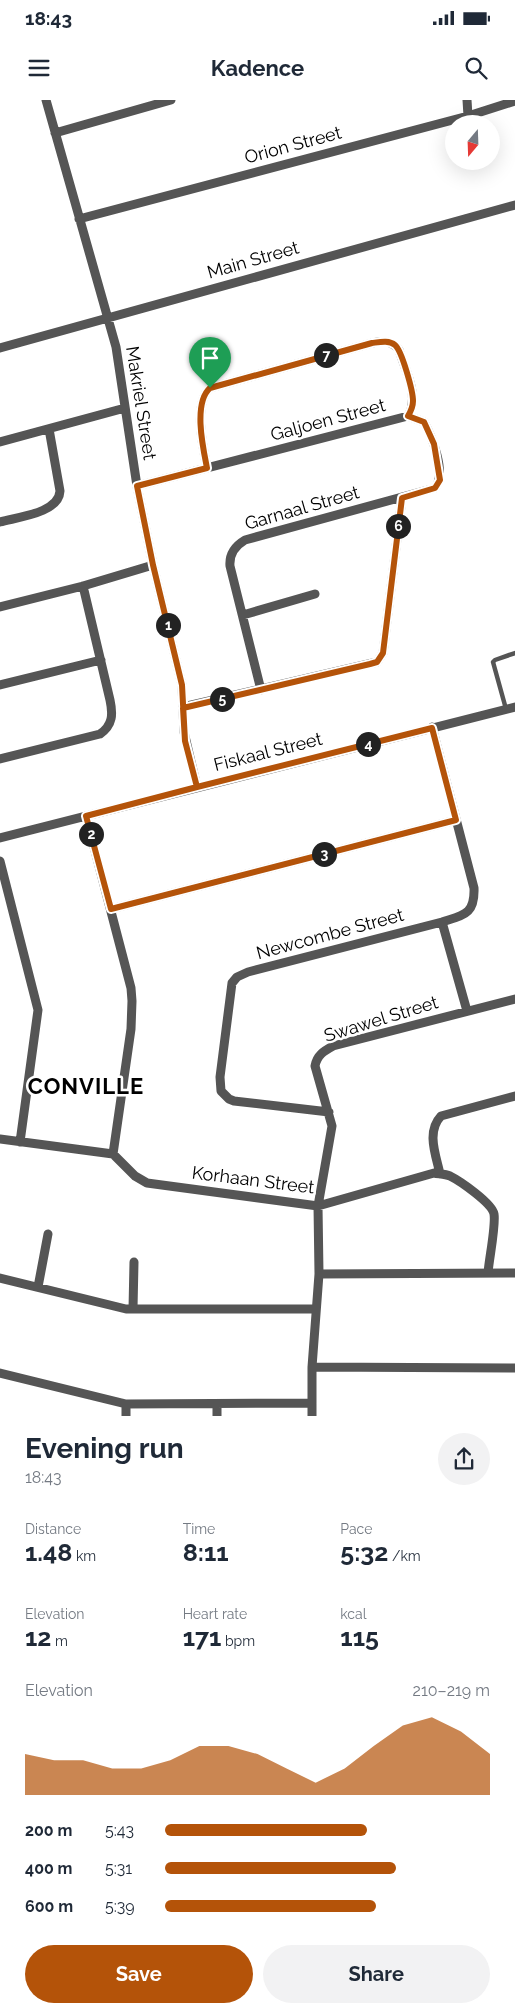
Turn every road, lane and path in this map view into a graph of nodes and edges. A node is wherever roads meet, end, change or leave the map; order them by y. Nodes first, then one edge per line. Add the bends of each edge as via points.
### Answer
1 (46, 100) edge
2 (171, 100) edge
3 (467, 100) edge
4 (515, 101) edge
5 (468, 115) edge
6 (471, 115) edge
7 (445, 122) edge
8 (55, 133) junction
9 (515, 204) edge
10 (79, 219) junction
11 (109, 318) junction
12 (0, 348) edge
13 (125, 408) junction
14 (408, 416) junction
15 (49, 429) junction
16 (0, 442) edge
17 (207, 468) junction
18 (137, 486) junction
19 (402, 498) junction
20 (0, 522) edge
21 (153, 565) junction
22 (83, 586) junction
23 (315, 594) dead end
24 (0, 607) edge
25 (244, 615) junction
26 (515, 653) edge
27 (101, 660) junction
28 (0, 685) edge
29 (261, 690) junction
30 (183, 708) junction
31 (511, 708) edge
32 (432, 728) junction
33 (0, 759) edge
34 (197, 787) junction
35 (86, 816) junction
36 (456, 820) junction
37 (0, 838) edge
38 (0, 861) edge
39 (111, 909) junction
40 (442, 922) junction
41 (515, 998) edge
42 (467, 1011) junction
43 (515, 1096) edge
44 (329, 1112) junction
45 (0, 1138) edge
46 (20, 1142) junction
47 (113, 1154) junction
48 (440, 1174) junction
49 (318, 1206) junction
50 (48, 1234) dead end
51 (134, 1262) dead end
52 (488, 1273) junction
53 (515, 1273) edge
54 (319, 1274) junction
55 (0, 1278) edge
56 (38, 1287) junction
57 (133, 1309) junction
58 (316, 1309) junction
59 (312, 1367) junction
60 (515, 1368) edge
61 (0, 1373) edge
62 (312, 1403) junction
63 (126, 1404) junction
64 (217, 1404) junction
65 (126, 1416) edge
66 (217, 1416) edge
67 (312, 1416) edge

1 - 8 street, Makriel Street
2 - 8 street
3 - 5 street
4 - 6 street, Orion Street
7 - 10 street, Orion Street
8 - 10 street, Makriel Street
9 - 11 street, Main Street
10 - 11 street, Makriel Street
11 - 12 street, Main Street
11 - 13 street, Makriel Street via 121,371
13 - 15 street
13 - 18 street, Makriel Street
14 - 17 street, Galjoen Street
14 - 17 street, Galjoen Street via 412,392 399,350 388,342 372,343 210,388 200,410
14 - 19 street, Garnaal Street via 424,422 434,444 440,476 435,488
15 - 16 street
15 - 20 street via 59,499 52,507
17 - 18 street, Galjoen Street
18 - 21 street, Makriel Street
19 - 25 street, Garnaal Street via 244,540 232,552 230,566
19 - 29 street via 383,653 377,662
21 - 22 street
21 - 30 street, Makriel Street via 179,670
22 - 24 street
22 - 27 street
23 - 25 street
25 - 29 street, Garnaal Street
26 - 31 lane via 493,662
27 - 28 street
27 - 33 street via 112,710 107,728 100,734
29 - 30 street
30 - 34 street, Makriel Street via 185,741
31 - 32 street, Fiskaal Street
32 - 34 street, Fiskaal Street
32 - 36 street, Newcombe Street
34 - 35 street, Fiskaal Street
35 - 37 street, Fiskaal Street
35 - 39 street
36 - 39 street
36 - 40 street, Newcombe Street via 474,896 465,915
38 - 46 street via 38,1010
39 - 47 street via 132,1001
40 - 42 street
40 - 44 street, Newcombe Street via 248,972 232,983 221,1091 234,1101
41 - 42 street, Swawel Street
42 - 44 street, Swawel Street via 325,1050 315,1066
43 - 48 street via 441,1116 433,1131
44 - 49 street, Swawel Street via 332,1133
45 - 46 street
46 - 47 street
47 - 49 street, Korhaan Street via 130,1172 148,1183
48 - 49 street, Korhaan Street
48 - 52 street via 458,1181 492,1209
49 - 54 street, Swawel Street
50 - 56 street
51 - 57 street
52 - 53 street
52 - 54 street
54 - 58 street, Swawel Street
55 - 56 street
56 - 57 street
57 - 58 street
58 - 59 street, Swawel Street
59 - 60 street
59 - 62 street, Swawel Street
61 - 63 street
62 - 64 street
62 - 67 street, Swawel Street
63 - 64 street
63 - 65 street
64 - 66 street

